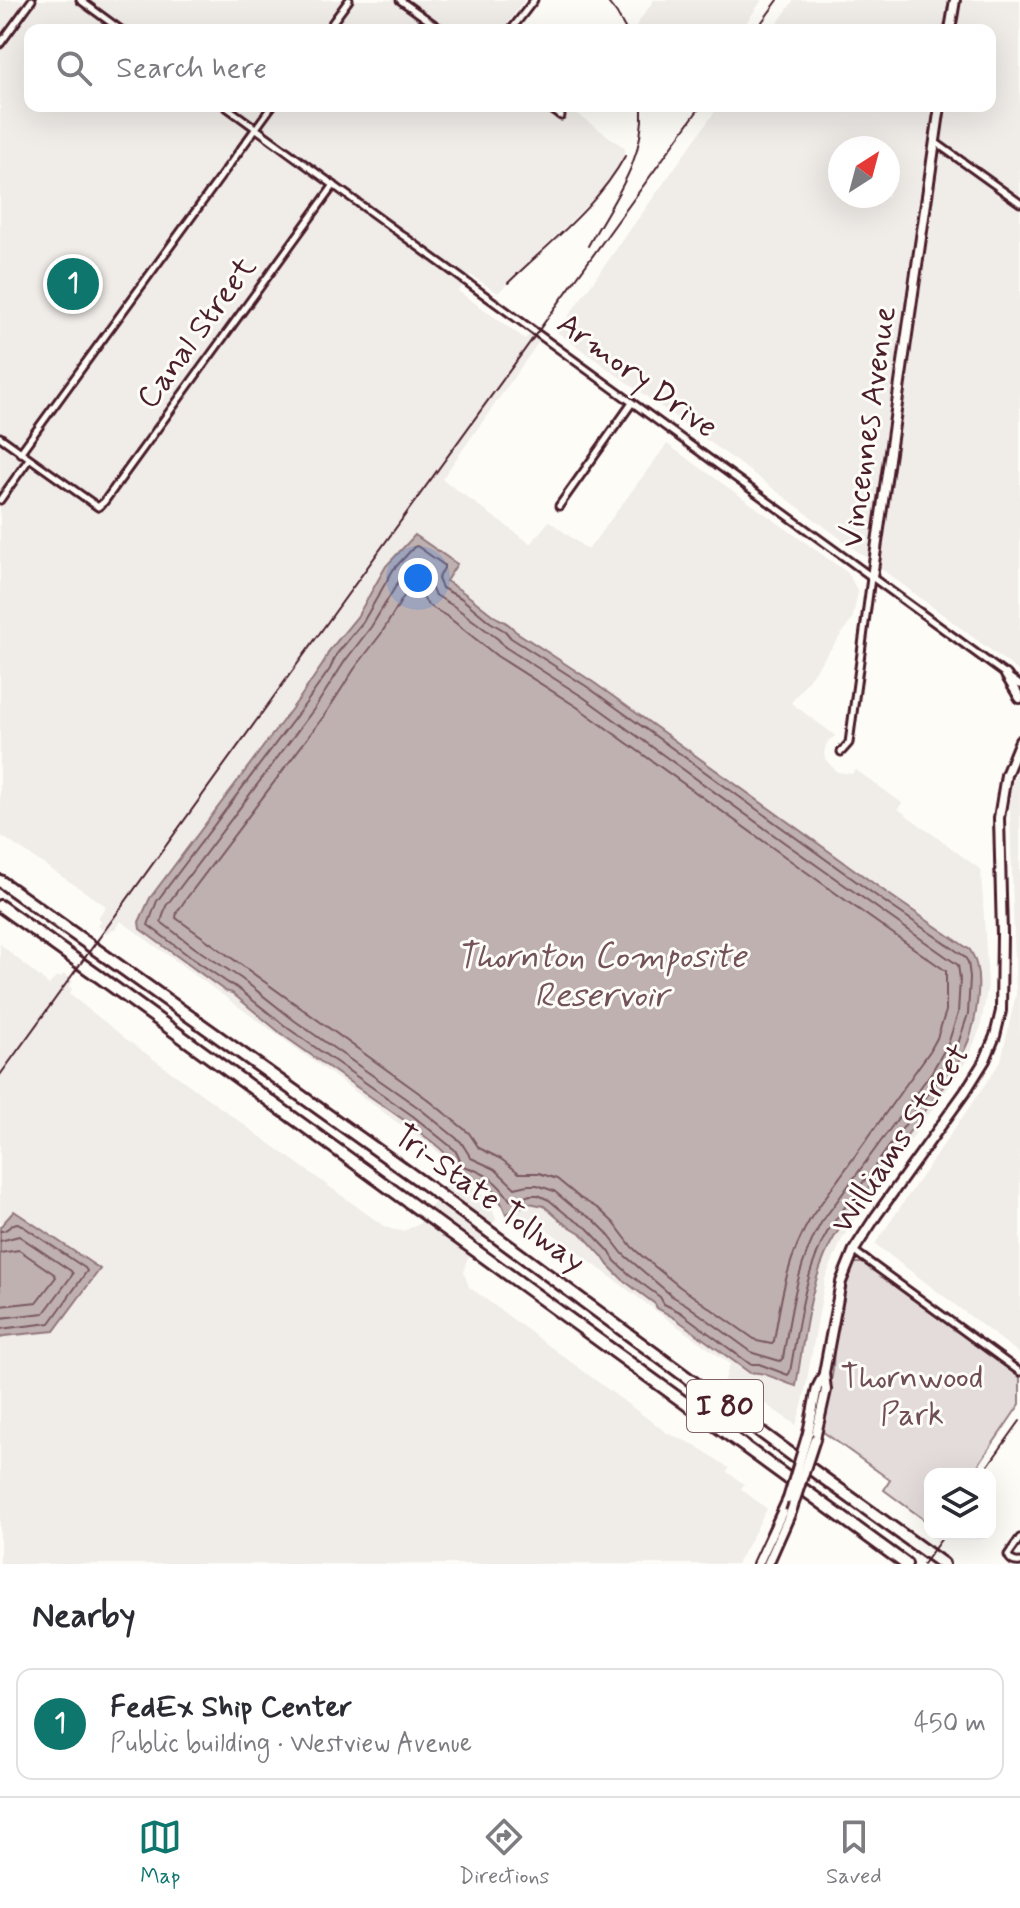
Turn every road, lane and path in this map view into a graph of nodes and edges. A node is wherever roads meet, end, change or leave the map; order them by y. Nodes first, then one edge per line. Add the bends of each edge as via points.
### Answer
1 (32, 0) edge
2 (80, 0) edge
3 (349, 0) edge
4 (400, 0) edge
5 (534, 0) edge
6 (955, 0) edge
7 (113, 24) edge
8 (331, 24) edge
9 (434, 24) edge
10 (516, 24) edge
11 (951, 24) edge
12 (0, 44) edge
13 (233, 112) edge
14 (268, 112) edge
15 (555, 112) edge
16 (939, 112) edge
17 (561, 116) dead end
18 (256, 128) junction
19 (935, 142) junction
20 (334, 185) junction
21 (1020, 203) edge
22 (632, 403) junction
23 (0, 437) edge
24 (20, 453) junction
25 (29, 459) junction
26 (0, 500) edge
27 (559, 506) dead end
28 (872, 577) junction
29 (1006, 675) junction
30 (1020, 685) edge
31 (1020, 698) edge
32 (1020, 734) edge
33 (1018, 744) edge
34 (841, 752) dead end
35 (0, 881) edge
36 (0, 906) edge
37 (854, 1250) junction
38 (1020, 1372) edge
39 (812, 1436) junction
40 (1020, 1538) edge
41 (1020, 1562) edge
42 (758, 1564) edge
43 (768, 1564) edge
44 (906, 1564) edge
45 (943, 1564) edge

1 - 12 street
2 - 7 street
3 - 8 street
4 - 9 street
5 - 10 street
6 - 11 street
13 - 18 street, Armory Drive
14 - 18 street
15 - 17 street
16 - 19 street, Vincennes Avenue
18 - 20 street, Armory Drive
18 - 24 street
19 - 21 street
19 - 28 street, Vincennes Avenue
20 - 22 street, Armory Drive
20 - 25 street, Canal Street via 104,502 98,507
22 - 27 street
22 - 28 street, Armory Drive
23 - 24 street
24 - 25 street
25 - 26 street
28 - 29 street, Armory Drive
28 - 34 street, Vincennes Avenue via 849,743
29 - 30 street, Armory Drive
29 - 31 street
32 - 33 street, Williams Street
33 - 37 street, Williams Street via 999,818 1001,1011 995,1036 965,1092
35 - 45 highway, Tri-State Tollway / I 80
36 - 44 highway, Tri-State Tollway / I 80
37 - 38 street
37 - 39 street, Williams Street via 841,1282 824,1373 826,1390
39 - 42 street, Williams Street, bridge
39 - 43 street, Williams Street, bridge via 791,1512
40 - 41 street via 1008,1555

